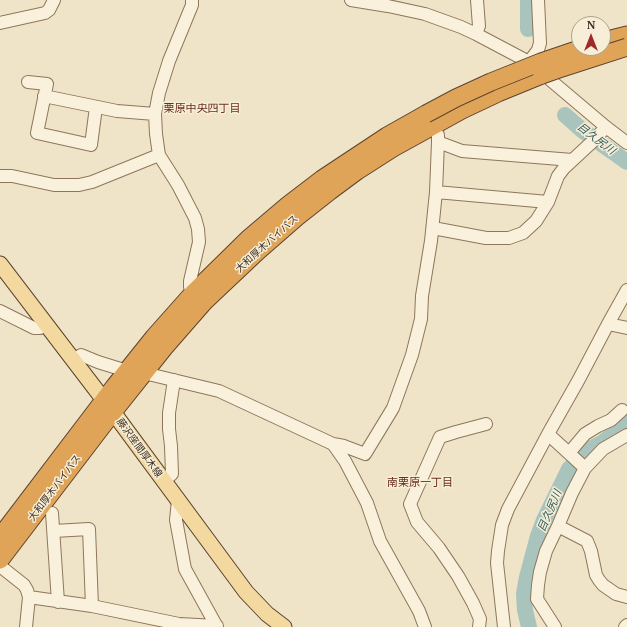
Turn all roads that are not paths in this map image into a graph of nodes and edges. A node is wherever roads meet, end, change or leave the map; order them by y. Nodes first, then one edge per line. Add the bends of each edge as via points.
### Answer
1 (54, 0) edge
2 (192, 0) edge
3 (355, 0) edge
4 (477, 0) edge
5 (538, 0) edge
6 (0, 23) edge
7 (476, 34) junction
8 (627, 34) edge
9 (611, 39) edge
10 (627, 47) edge
11 (571, 52) edge
12 (529, 62) junction
13 (28, 82) dead end
14 (44, 96) junction
15 (96, 107) junction
16 (156, 114) junction
17 (432, 121) junction
18 (603, 130) junction
19 (438, 142) junction
20 (627, 143) edge
21 (160, 155) junction
22 (572, 160) junction
23 (0, 176) edge
24 (436, 192) junction
25 (548, 202) junction
26 (433, 228) junction
27 (0, 264) edge
28 (627, 290) edge
29 (194, 292) junction
30 (0, 312) edge
31 (608, 324) junction
32 (47, 325) junction
33 (627, 328) edge
34 (73, 360) junction
35 (127, 371) junction
36 (144, 373) junction
37 (174, 380) junction
38 (108, 406) junction
39 (622, 410) dead end
40 (486, 424) dead end
41 (548, 434) junction
42 (627, 435) edge
43 (333, 444) junction
44 (570, 454) junction
45 (584, 467) junction
46 (164, 481) junction
47 (178, 500) junction
48 (52, 514) dead end
49 (558, 526) junction
50 (54, 531) junction
51 (0, 538) edge
52 (0, 560) edge
53 (0, 566) edge
54 (29, 597) junction
55 (627, 597) edge
56 (58, 602) junction
57 (92, 606) junction
58 (627, 625) edge
59 (26, 627) edge
60 (217, 627) edge
61 (284, 627) edge
62 (425, 627) edge
63 (479, 627) edge
64 (504, 627) edge
65 (555, 627) edge
66 (625, 627) edge

1 - 6 street via 45,14
2 - 16 street via 169,61 159,93
3 - 7 street via 425,14
4 - 7 street via 479,26
5 - 12 street via 540,43
7 - 12 street
8 - 9 highway
10 - 17 highway, 大和厚木バイパス, bridge via 556,70
11 - 17 highway, 大和厚木バイパス, bridge via 456,98
12 - 18 street
13 - 14 street via 46,84
14 - 15 street
14 - 15 street via 37,133 91,145
15 - 16 street
16 - 21 street
17 - 19 street
17 - 29 highway, 大和厚木バイパス via 387,136 322,179 248,239
17 - 36 highway, 大和厚木バイパス via 357,170 258,251 205,301
18 - 20 street
18 - 22 street
19 - 22 street via 462,151
19 - 24 street
21 - 23 street via 79,185 54,185
21 - 29 street via 192,211 198,229 199,242 190,281 190,287
22 - 25 street via 558,176
24 - 25 street
24 - 26 street
25 - 26 street via 536,221 523,233 509,238 486,238
26 - 43 street via 422,296 421,319 412,355 393,408 365,454
27 - 32 main road, 藤沢座間厚木線
28 - 31 street
29 - 35 highway, 大和厚木バイパス
30 - 32 street via 34,328
31 - 33 street
31 - 41 street
32 - 34 main road, 藤沢座間厚木線
34 - 35 street via 81,355
34 - 38 main road, 藤沢座間厚木線
35 - 38 highway, 大和厚木バイパス
36 - 37 street
36 - 38 highway, 大和厚木バイパス
37 - 43 street via 219,391
37 - 46 street via 169,413 172,474
38 - 46 main road, 藤沢座間厚木線
38 - 51 highway, 大和厚木バイパス
38 - 52 highway, 大和厚木バイパス
39 - 44 street via 611,420 585,434
40 - 63 street via 440,437 410,504 417,522 439,548 474,603 480,619
41 - 44 street
41 - 64 street via 502,525 497,563
42 - 45 street via 603,449
43 - 62 street via 367,503 380,541 419,611
44 - 45 street
45 - 49 street
46 - 47 main road, 藤沢座間厚木線
47 - 60 street via 176,520 185,569
47 - 61 main road, 藤沢座間厚木線 via 246,592
48 - 50 street
49 - 55 street via 587,541 599,580 609,590
49 - 65 street via 546,551 538,584 538,599
50 - 56 street
50 - 57 street via 89,529
53 - 54 street via 24,585
54 - 56 street
54 - 59 street
56 - 57 street
57 - 60 street via 179,624
58 - 66 street

